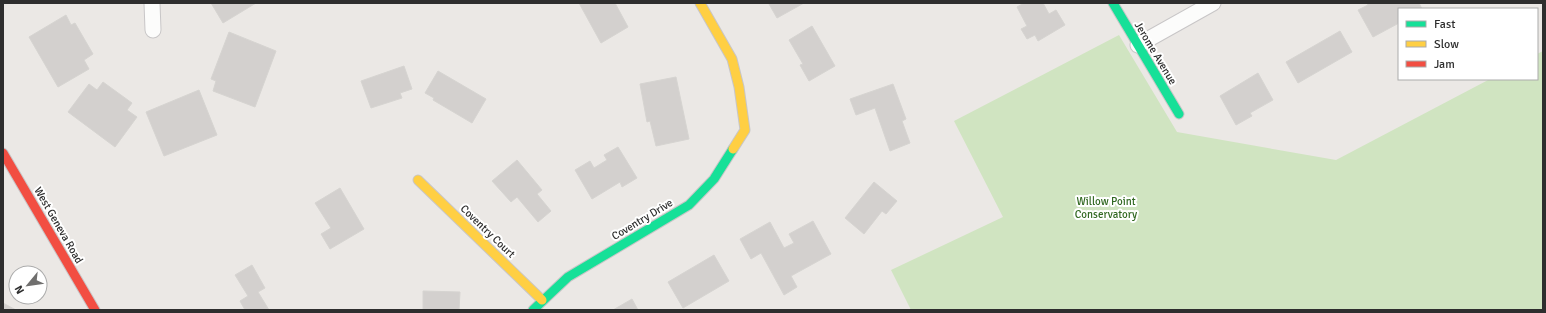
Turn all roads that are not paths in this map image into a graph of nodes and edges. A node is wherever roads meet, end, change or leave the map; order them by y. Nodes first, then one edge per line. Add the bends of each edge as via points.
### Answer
1 (152, 3) edge
2 (700, 3) edge
3 (1113, 3) edge
4 (1213, 3) edge
5 (153, 30) dead end
6 (1138, 45) junction
7 (1179, 114) dead end
8 (3, 153) edge
9 (418, 180) dead end
10 (542, 300) junction
11 (95, 310) edge
12 (533, 310) edge

1 - 5 street
2 - 10 street, Coventry Drive via 732,59 746,130 719,174 700,196 568,277
3 - 6 street, Jerome Avenue
4 - 6 street
6 - 7 street, Jerome Avenue
8 - 11 street, West Geneva Road
9 - 10 street, Coventry Court
10 - 12 street, Coventry Drive

